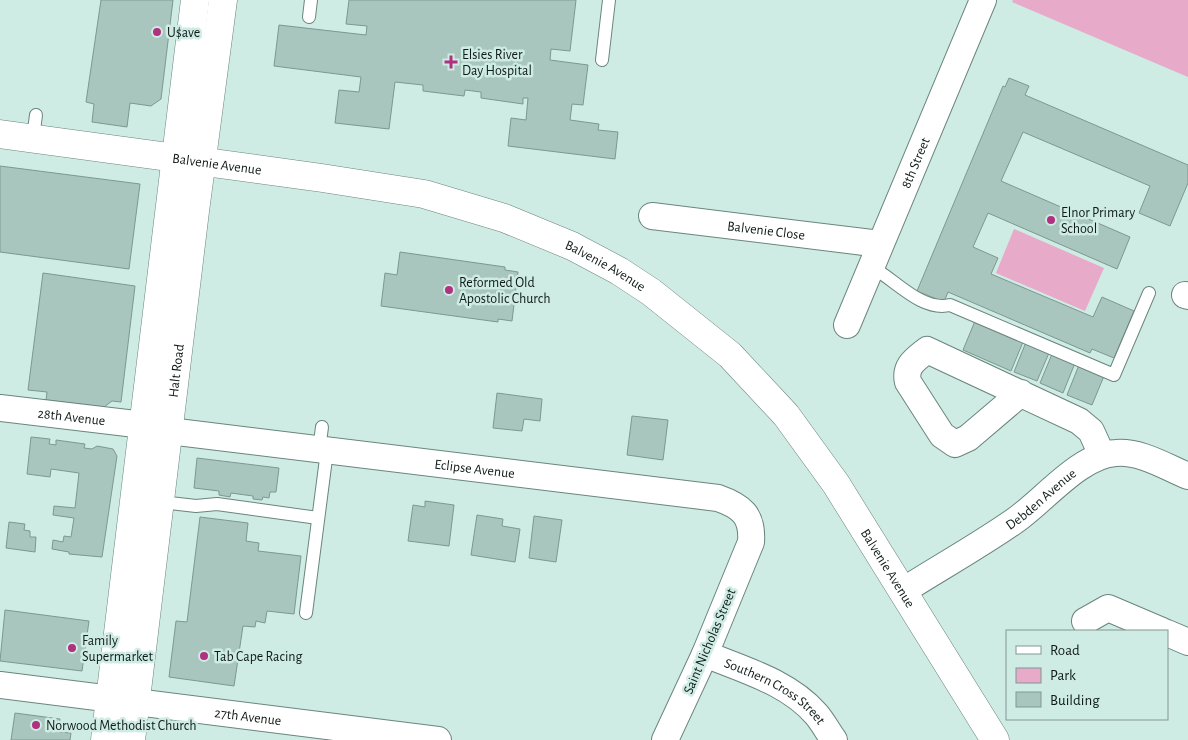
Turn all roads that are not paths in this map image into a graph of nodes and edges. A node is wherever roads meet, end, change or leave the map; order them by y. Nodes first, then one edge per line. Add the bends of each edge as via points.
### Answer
1 (195, 0) edge
2 (223, 0) edge
3 (311, 0) edge
4 (609, 0) edge
5 (983, 0) edge
6 (309, 17) dead end
7 (602, 60) dead end
8 (0, 134) edge
9 (175, 157) junction
10 (202, 161) junction
11 (652, 216) dead end
12 (875, 255) junction
13 (1149, 293) dead end
14 (847, 325) dead end
15 (1021, 393) dead end
16 (0, 408) edge
17 (157, 428) junction
18 (323, 442) junction
19 (1102, 455) junction
20 (1188, 476) edge
21 (160, 502) junction
22 (318, 518) junction
23 (751, 542) joint
24 (903, 591) junction
25 (306, 613) dead end
26 (1085, 621) dead end
27 (1160, 630) edge
28 (1168, 633) edge
29 (1188, 642) edge
30 (705, 654) junction
31 (0, 685) edge
32 (123, 700) junction
33 (105, 740) edge
34 (131, 740) edge
35 (438, 740) edge
36 (665, 740) edge
37 (834, 740) edge
38 (995, 740) edge

1 - 9 street, Halt Road
2 - 10 street, Halt Road
3 - 6 lane
4 - 7 lane
5 - 12 street, 8th Street
8 - 9 street, Balvenie Avenue via 35,127
9 - 10 street, Balvenie Avenue
9 - 17 street, Halt Road via 163,278
10 - 17 street, Halt Road
10 - 24 street, Balvenie Avenue via 424,194 504,218 572,246 619,271 700,330 761,387 812,448
11 - 12 street, Balvenie Close
12 - 13 lane via 888,276 916,299 941,307 950,305 1114,375
12 - 14 street, 8th Street
15 - 19 street via 1079,420 1091,431
16 - 17 street, 28th Avenue
17 - 18 street, Eclipse Avenue
17 - 21 street, Halt Road
17 - 32 street, Halt Road
18 - 22 lane
18 - 23 street, Eclipse Avenue via 718,498 739,506 749,522
19 - 20 street, Debden Avenue via 1133,454
19 - 24 street, Debden Avenue via 1075,472 1015,521
21 - 22 lane via 196,506 217,504
21 - 32 street, Halt Road
22 - 25 lane
23 - 30 street, Saint Nicholas Street
24 - 38 street, Balvenie Avenue
26 - 27 street via 1108,608
28 - 29 street
30 - 36 street, Saint Nicholas Street
30 - 37 street, Southern Cross Street via 787,689 818,716
31 - 32 street, 27th Avenue
32 - 33 street, Halt Road
32 - 34 street, Halt Road
32 - 35 street, 27th Avenue

